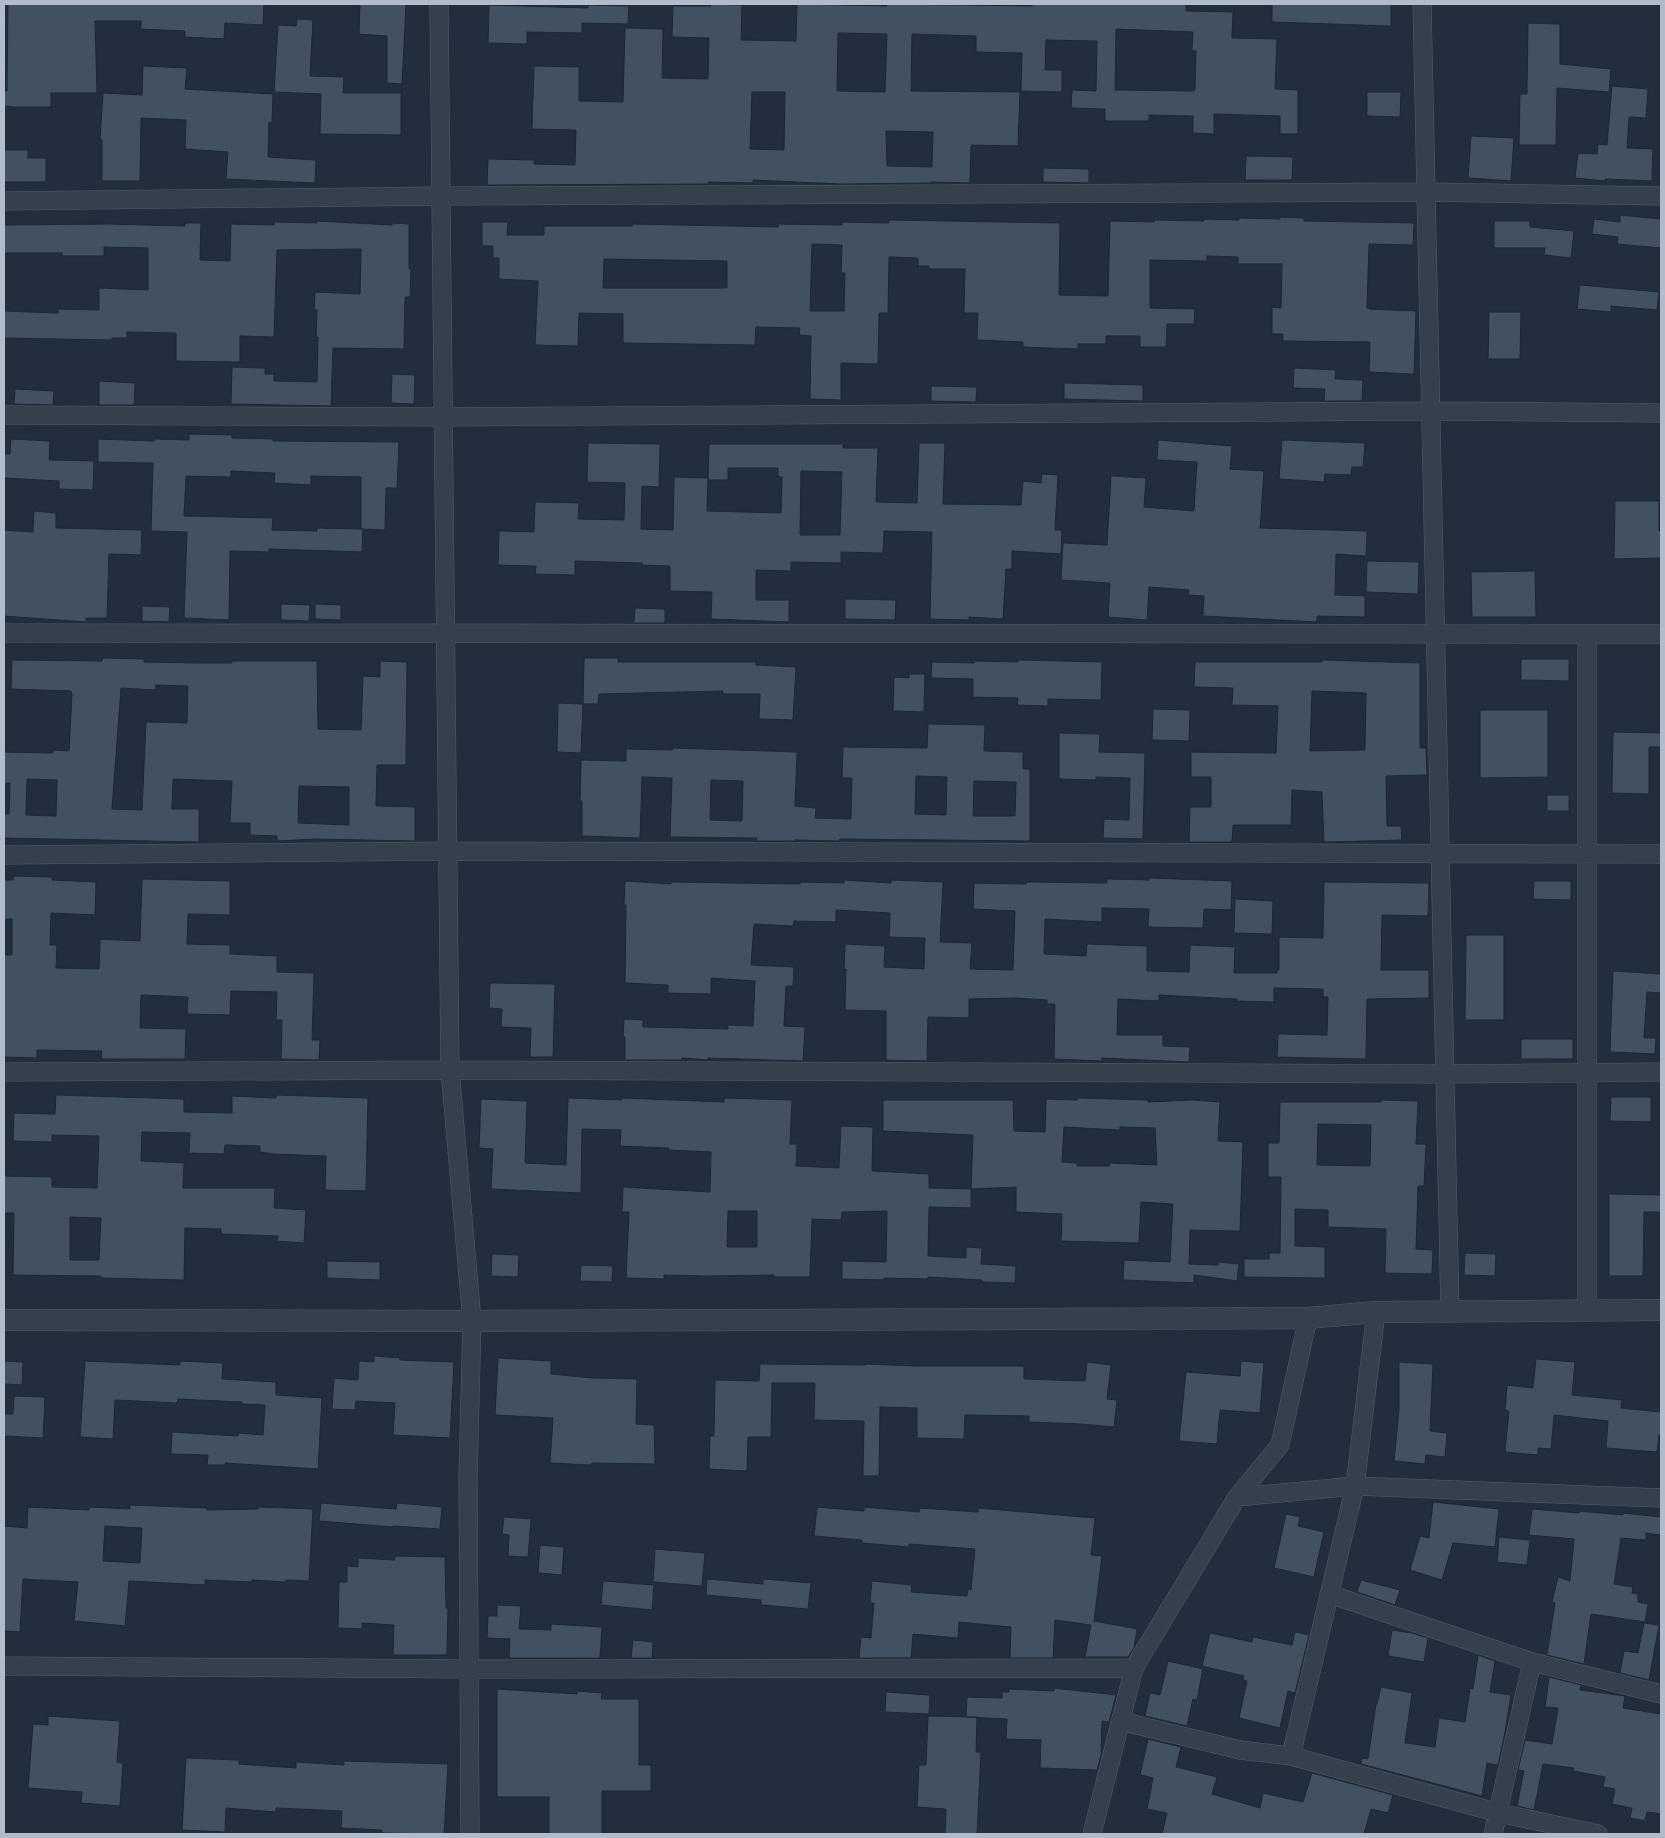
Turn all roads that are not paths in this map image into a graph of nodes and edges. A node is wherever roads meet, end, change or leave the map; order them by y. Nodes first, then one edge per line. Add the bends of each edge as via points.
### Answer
1 (438, 4) edge
2 (1422, 4) edge
3 (1426, 192) junction
4 (440, 196) junction
5 (1661, 196) edge
6 (4, 201) edge
7 (1430, 411) junction
8 (1661, 413) edge
9 (4, 415) edge
10 (443, 417) junction
11 (4, 633) edge
12 (445, 633) junction
13 (1435, 634) junction
14 (1586, 634) junction
15 (1661, 634) edge
16 (448, 851) junction
17 (1440, 853) junction
18 (1586, 854) junction
19 (1661, 854) edge
20 (4, 855) edge
21 (450, 1070) junction
22 (4, 1072) edge
23 (1586, 1072) junction
24 (1661, 1072) edge
25 (1445, 1074) junction
26 (1586, 1310) junction
27 (1661, 1310) edge
28 (1376, 1312) junction
29 (1450, 1312) junction
30 (1308, 1318) junction
31 (4, 1320) edge
32 (472, 1321) junction
33 (1355, 1486) junction
34 (1237, 1497) junction
35 (1661, 1498) edge
36 (1329, 1594) junction
37 (1532, 1662) junction
38 (4, 1666) edge
39 (1134, 1668) junction
40 (469, 1669) junction
41 (1661, 1694) edge
42 (1120, 1721) junction
43 (1291, 1756) junction
44 (1499, 1813) junction
45 (470, 1834) edge
46 (1092, 1834) edge
47 (1493, 1834) edge
48 (1598, 1834) edge

1 - 4 street
2 - 3 street
3 - 4 street
3 - 5 street
3 - 7 street
4 - 6 street
4 - 10 street
7 - 8 street
7 - 10 street
7 - 13 street
9 - 10 street
10 - 12 street
11 - 12 street
12 - 13 street
12 - 16 street
13 - 14 street
13 - 17 street
14 - 15 street
14 - 18 street
16 - 17 street
16 - 20 street
16 - 21 street
17 - 18 street
17 - 25 street
18 - 19 street
18 - 23 street
21 - 22 street
21 - 25 street
21 - 32 street
23 - 24 street
23 - 25 street
23 - 26 street
25 - 29 street
26 - 27 street
26 - 29 street
28 - 29 street
28 - 30 street
28 - 33 street
30 - 32 street
30 - 34 street via 1280,1445
31 - 32 street
32 - 40 street via 468,1477
33 - 34 street
33 - 35 street
33 - 36 street
34 - 39 street
36 - 37 street
36 - 43 street
37 - 41 street
37 - 44 street
38 - 40 street
39 - 40 street
39 - 42 street
40 - 45 street
42 - 43 street via 1240,1750
42 - 46 street
43 - 44 street
44 - 47 street
44 - 48 street

